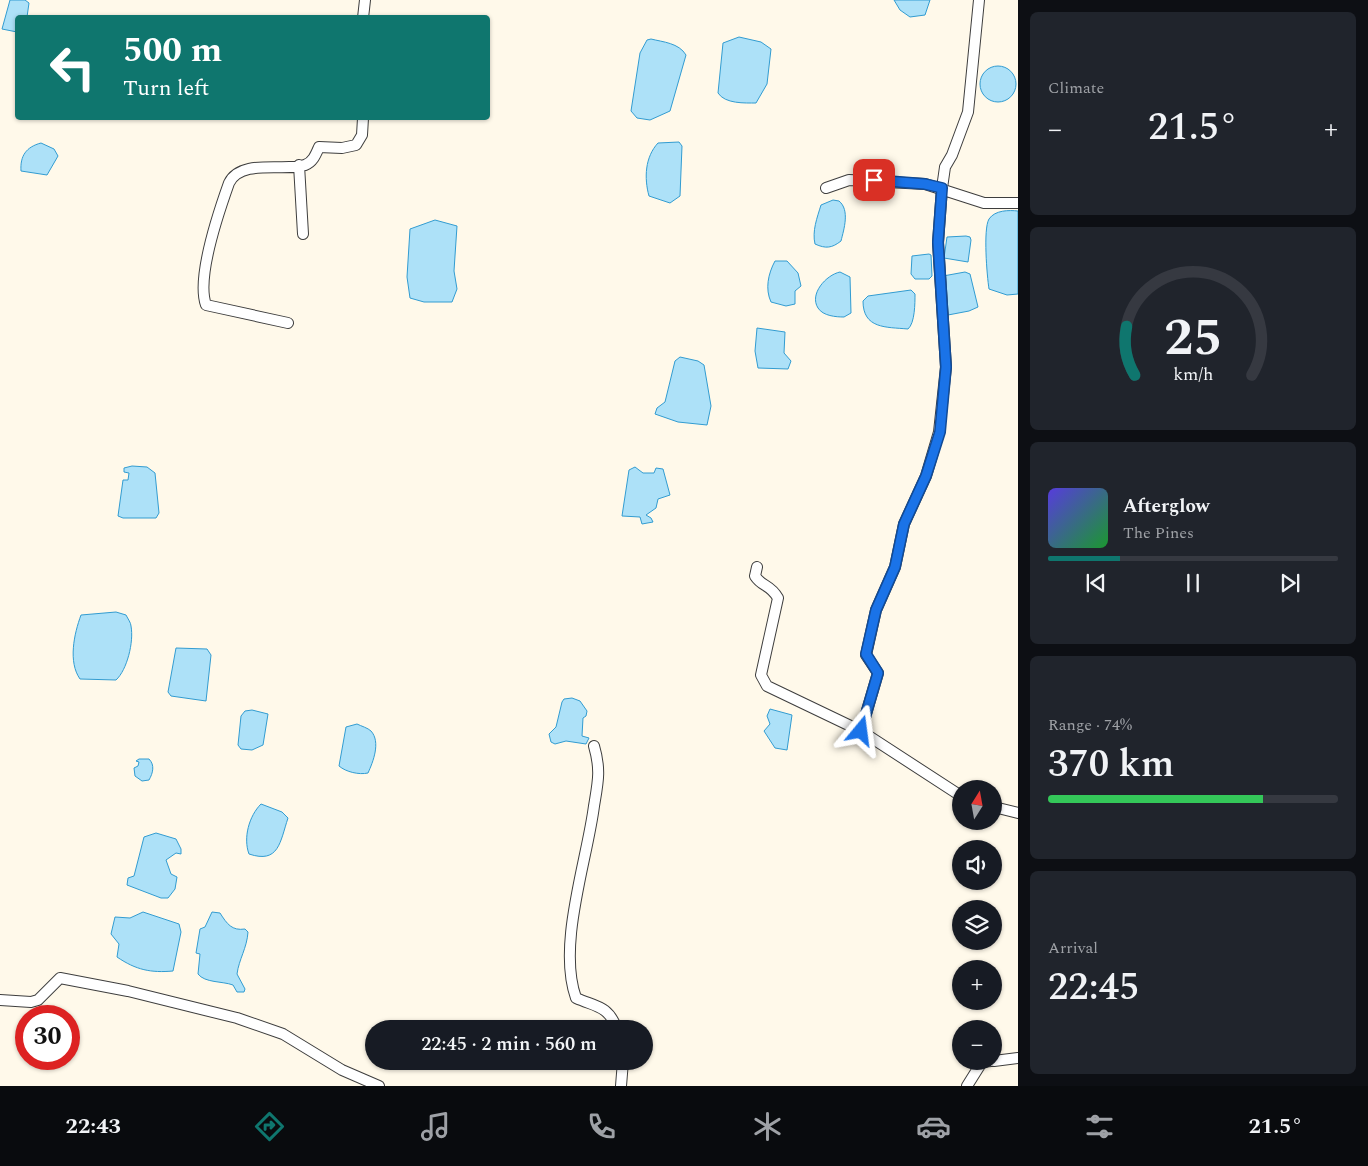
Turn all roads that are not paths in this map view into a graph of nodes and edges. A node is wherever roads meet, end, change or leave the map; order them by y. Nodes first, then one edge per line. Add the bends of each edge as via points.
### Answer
1 (365, 0) edge
2 (979, 0) edge
3 (363, 15) edge
4 (363, 120) edge
5 (299, 165) junction
6 (826, 188) dead end
7 (942, 188) junction
8 (1018, 203) edge
9 (303, 234) dead end
10 (288, 323) dead end
11 (757, 568) dead end
12 (861, 731) junction
13 (594, 746) dead end
14 (952, 790) edge
15 (1002, 809) edge
16 (1018, 814) edge
17 (0, 1000) edge
18 (614, 1020) edge
19 (1018, 1058) edge
20 (1002, 1060) edge
21 (623, 1070) edge
22 (977, 1070) edge
23 (379, 1086) edge
24 (622, 1086) edge
25 (967, 1086) edge

1 - 3 street
2 - 7 street via 968,112 952,155 944,167
4 - 5 street via 362,134 356,145 319,147 315,157 305,165
5 - 9 street
5 - 10 street via 262,166 231,179 210,241 206,277 206,305
6 - 7 street via 849,180 925,184
7 - 8 street via 984,203
7 - 12 street via 938,242 946,367 940,432 926,476 904,524 895,567 876,610 866,654 878,673
11 - 12 street via 755,576 759,583 772,588 778,598 761,675 767,686
12 - 14 street
13 - 18 street via 600,766 575,906 571,974 576,998 596,1004
15 - 16 street
17 - 23 street via 27,1003 38,1000 60,978 157,998 237,1018 283,1034 342,1070
19 - 20 street
21 - 24 street
22 - 25 street

